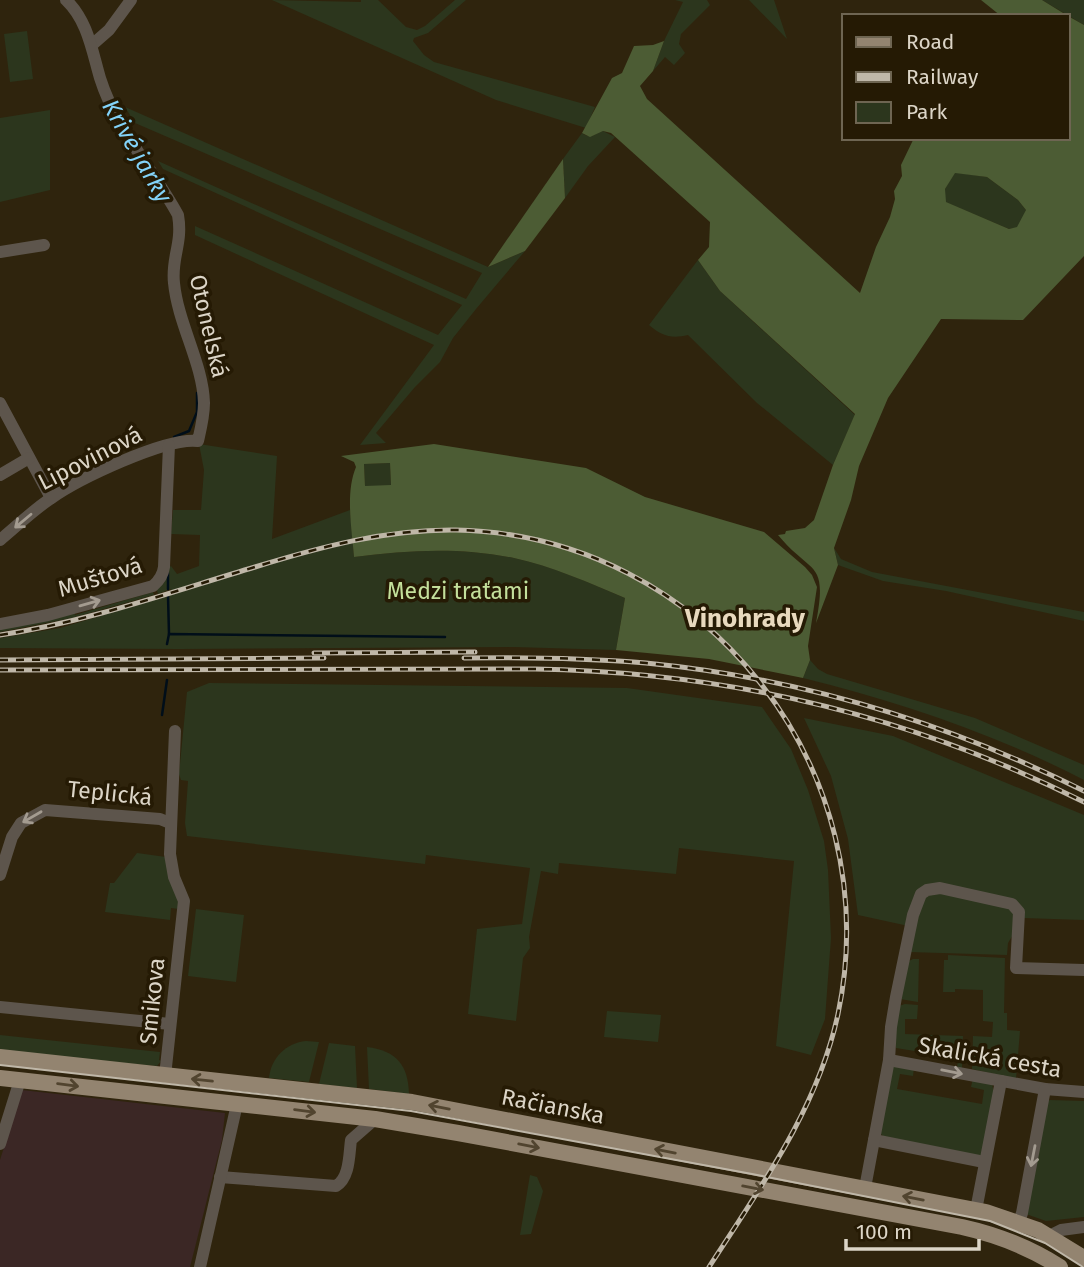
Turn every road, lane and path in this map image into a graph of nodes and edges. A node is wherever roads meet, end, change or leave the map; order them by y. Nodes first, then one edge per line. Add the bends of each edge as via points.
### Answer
1 (66, 0) edge
2 (131, 0) edge
3 (93, 44) junction
4 (44, 245) dead end
5 (0, 252) edge
6 (0, 403) edge
7 (198, 440) joint
8 (169, 445) junction
9 (29, 458) junction
10 (0, 475) edge
11 (51, 498) junction
12 (0, 540) edge
13 (0, 624) edge
14 (175, 731) dead end
15 (170, 824) junction
16 (0, 874) edge
17 (1084, 970) edge
18 (0, 1007) edge
19 (170, 1024) junction
20 (0, 1057) edge
21 (889, 1060) junction
22 (164, 1076) junction
23 (0, 1078) edge
24 (20, 1080) junction
25 (1001, 1081) junction
26 (1045, 1089) junction
27 (1084, 1092) edge
28 (237, 1104) junction
29 (375, 1119) junction
30 (874, 1140) junction
31 (0, 1144) edge
32 (984, 1162) junction
33 (220, 1177) junction
34 (865, 1188) junction
35 (976, 1210) junction
36 (1018, 1222) junction
37 (1084, 1227) edge
38 (1049, 1236) junction
39 (1084, 1258) edge
40 (200, 1267) edge
41 (1060, 1267) edge

1 - 3 street, Otonelská
2 - 3 street
3 - 7 street, Otonelská via 112,106 177,215 181,232 174,283 204,403
4 - 5 street
6 - 9 street
7 - 8 street, Lipovinová
8 - 11 street, Lipovinová via 127,459
13 -> 8 street, Muštová via 48,615 158,582 164,567
9 - 10 street
9 - 11 street
11 -> 12 street, Lipovinová
14 - 15 street, Smikova
15 -> 16 street, Teplická via 160,819 48,809 21,823
15 - 19 street, Smikova via 174,877 184,901
17 - 21 street, Skalická cesta via 1017,968 1019,912 1012,904 940,888 927,890 920,894 913,915
18 - 19 street
19 - 22 street, Smikova
20 - 22 main road, Račianska
21 -> 25 street, Skalická cesta
21 - 30 street, Skalická cesta
34 -> 22 main road, Račianska via 412,1102
23 - 24 main road, Račianska
24 -> 28 main road, Račianska
24 - 31 street
25 - 26 street, Skalická cesta
25 - 32 street
26 - 27 street, Skalická cesta
26 -> 36 street
28 -> 29 main road, Račianska
28 - 33 street
29 - 33 street via 351,1140 346,1172 336,1186
29 -> 41 main road, Račianska via 962,1227 1022,1245
30 - 32 street
30 - 34 street, Skalická cesta
32 - 35 street
33 - 40 street
35 -> 34 main road, Račianska
35 - 36 main road, Račianska
36 - 38 main road, Račianska
37 - 38 street
38 - 39 main road, Račianska

